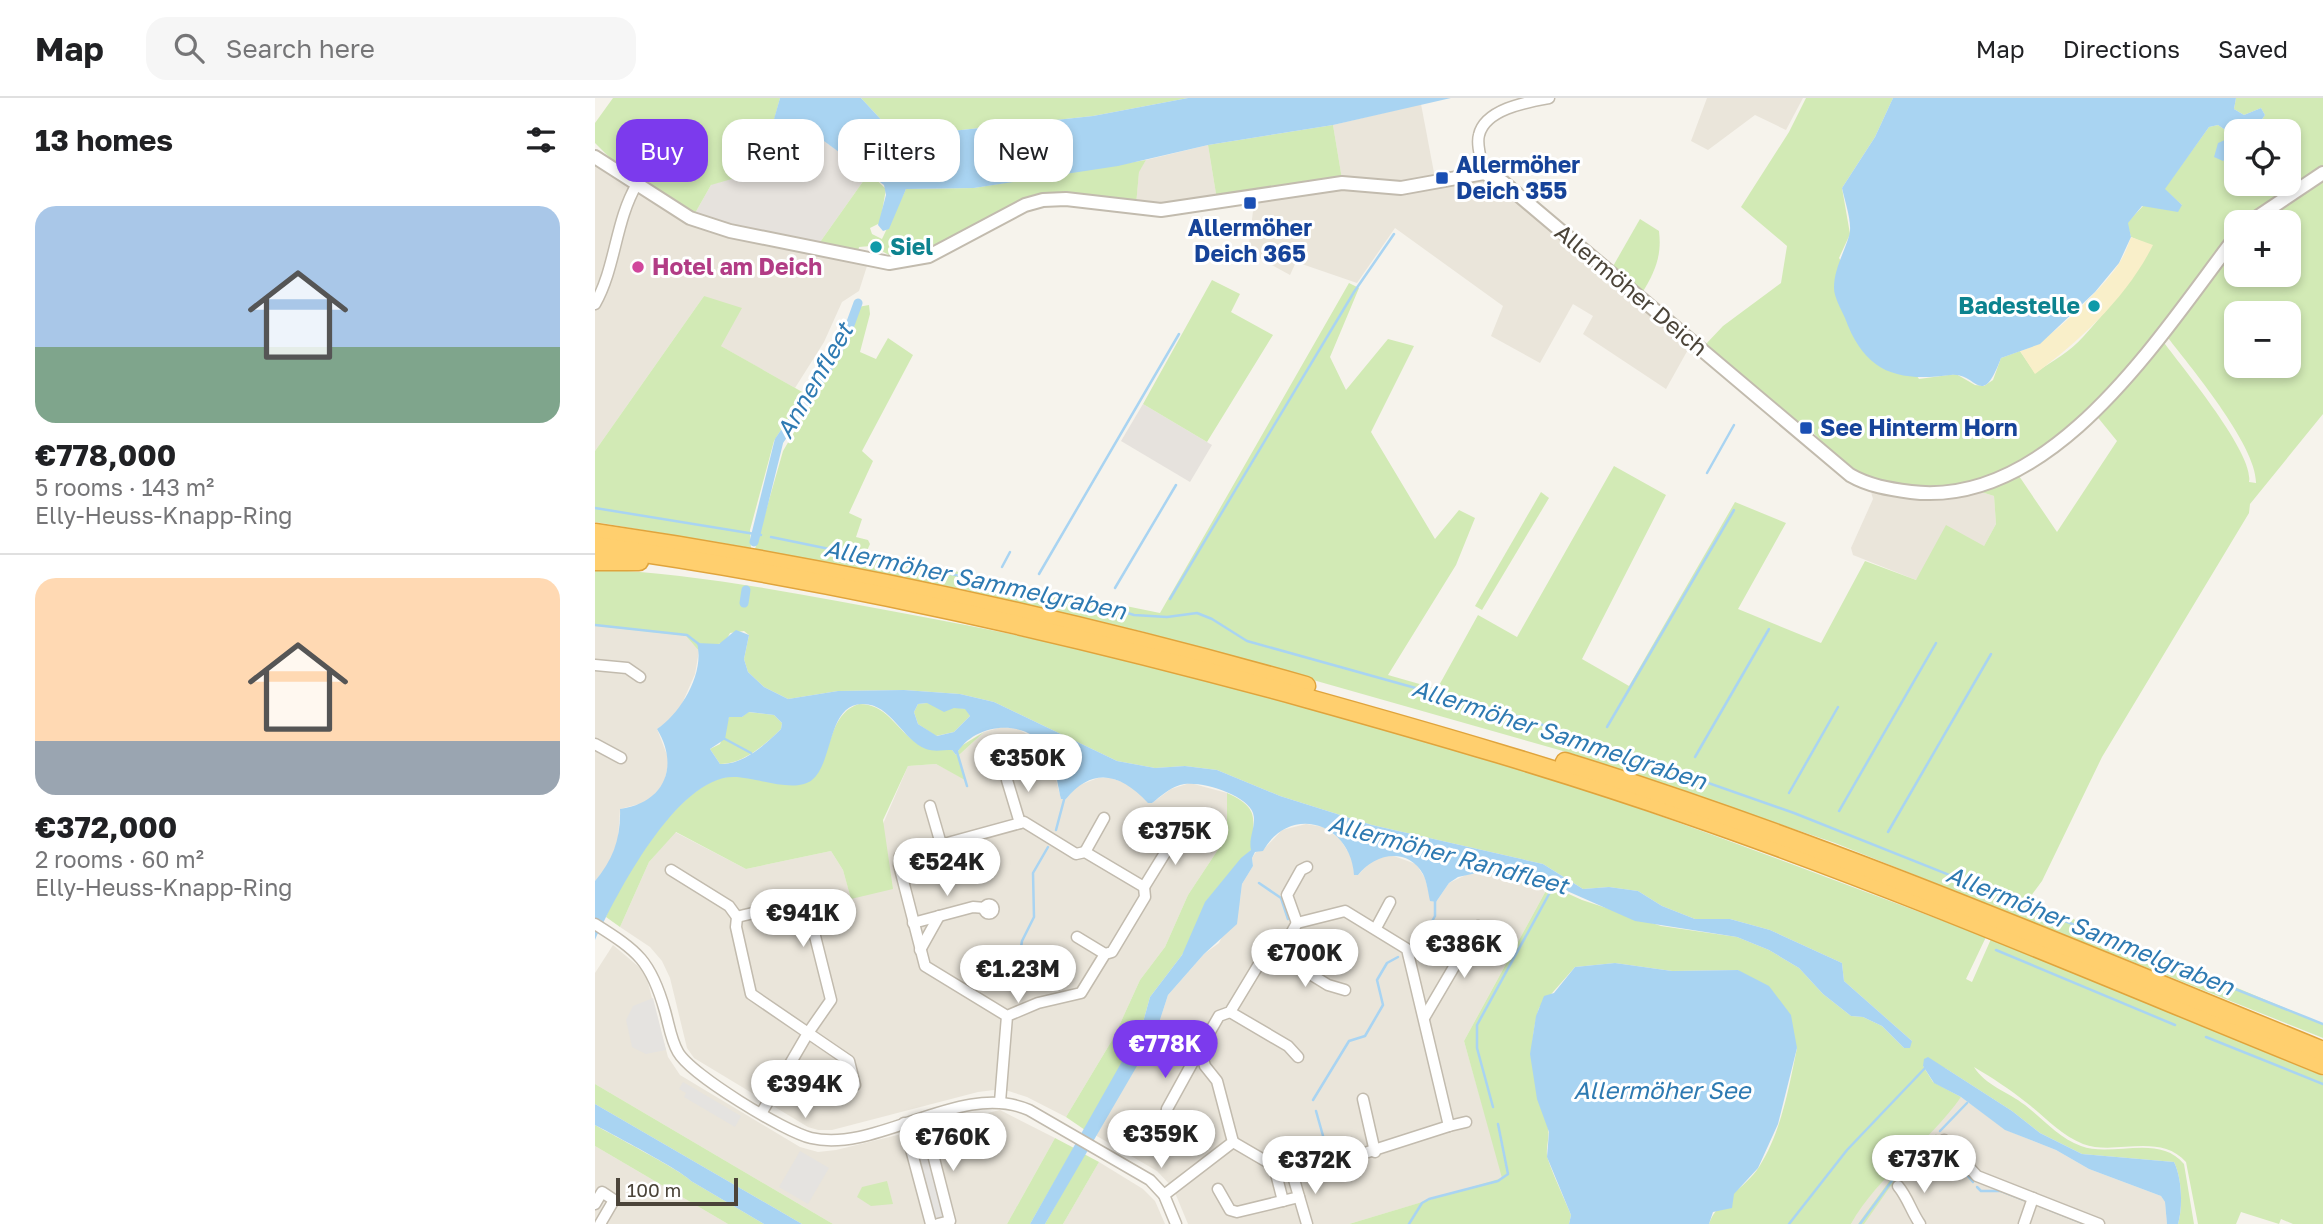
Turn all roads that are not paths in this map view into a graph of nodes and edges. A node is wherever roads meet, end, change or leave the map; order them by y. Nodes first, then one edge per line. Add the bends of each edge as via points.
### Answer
1 (1549, 98) edge
2 (595, 157) edge
3 (1484, 173) junction
4 (2323, 173) edge
5 (638, 184) junction
6 (2268, 210) edge
7 (2224, 252) edge
8 (595, 304) edge
9 (595, 533) edge
10 (595, 546) edge
11 (688, 560) junction
12 (595, 561) edge
13 (736, 562) junction
14 (763, 567) junction
15 (595, 665) edge
16 (640, 677) dead end
17 (595, 744) edge
18 (621, 758) dead end
19 (1007, 769) dead end
20 (930, 806) dead end
21 (1104, 818) dead end
22 (1020, 823) junction
23 (1186, 829) dead end
24 (941, 844) junction
25 (1085, 852) junction
26 (1307, 867) dead end
27 (671, 870) dead end
28 (1144, 887) junction
29 (1390, 902) dead end
30 (985, 908) dead end
31 (939, 916) junction
32 (737, 917) junction
33 (913, 923) junction
34 (1297, 923) junction
35 (595, 924) edge
36 (1478, 926) dead end
37 (1376, 928) junction
38 (1077, 937) dead end
39 (920, 950) junction
40 (1105, 954) junction
41 (1279, 956) junction
42 (1345, 990) dead end
43 (1230, 1012) junction
44 (1007, 1016) junction
45 (1424, 1018) junction
46 (808, 1033) junction
47 (1200, 1049) junction
48 (2323, 1051) edge
49 (1298, 1057) dead end
50 (2323, 1065) edge
51 (855, 1085) dead end
52 (1363, 1099) dead end
53 (1000, 1101) junction
54 (762, 1112) junction
55 (1466, 1122) dead end
56 (904, 1123) junction
57 (1449, 1126) junction
58 (1182, 1140) dead end
59 (1944, 1140) dead end
60 (1233, 1142) junction
61 (910, 1143) junction
62 (1375, 1152) junction
63 (1274, 1166) junction
64 (1293, 1177) junction
65 (1898, 1186) dead end
66 (1218, 1189) dead end
67 (1164, 1195) junction
68 (1299, 1197) junction
69 (2033, 1198) junction
70 (1283, 1201) junction
71 (595, 1204) edge
72 (600, 1224) edge
73 (931, 1224) edge
74 (938, 1224) edge
75 (1176, 1224) edge
76 (1307, 1224) edge
77 (1920, 1224) edge
78 (2024, 1224) edge
79 (2099, 1224) edge

1 - 3 street via 1520,104 1482,127 1478,137
2 - 5 street
3 - 5 street via 1401,188 1342,183 1161,210 1044,200 1025,205 929,256 898,263 730,231 690,218
3 - 7 street, Allermöher Deich via 1503,182 1850,475 1877,487 1917,492 1945,493 1998,478 2067,434 2120,385
4 - 6 street
5 - 8 street
9 - 13 highway
10 - 11 highway
11 - 12 highway
11 - 13 highway
13 - 14 highway
14 - 48 highway via 914,589 1150,642 1479,735 1693,802 1907,881
14 - 50 highway via 1147,654 1477,746 1690,815
15 - 16 street via 627,668
17 - 18 street
19 - 22 street
20 - 24 street
21 - 25 street
22 - 24 street
22 - 25 street via 1076,854
23 - 28 street via 1173,840
24 - 33 street via 900,856
25 - 28 street
26 - 34 street via 1287,895
27 - 32 street via 729,906
28 - 40 street via 1145,897 1112,952
29 - 37 street
30 - 31 street
31 - 33 street
31 - 39 street
32 - 46 street via 751,994
32 - 46 street via 787,907 802,911 811,920 831,1000
33 - 39 street
34 - 37 street via 1345,911
34 - 41 street
35 - 54 street via 637,951 649,965 675,1048 686,1064
36 - 45 street
37 - 45 street via 1407,949
38 - 40 street
39 - 44 street via 925,966
40 - 44 street via 1081,993
41 - 42 street
41 - 43 street via 1259,964
43 - 47 street via 1219,1016
43 - 49 street via 1288,1046
44 - 53 street
45 - 57 street
46 - 51 street via 849,1061
46 - 54 street
47 - 58 street via 1167,1109 1165,1123
47 - 60 street via 1205,1066 1217,1081
52 - 62 street
53 - 56 street
53 - 67 street via 1029,1110 1150,1180
54 - 56 street via 798,1133 826,1140
55 - 57 street
56 - 61 street
57 - 62 street
59 - 69 street via 1977,1176
60 - 63 street
60 - 67 street
61 - 73 street
61 - 74 street via 929,1139 950,1221
62 - 64 street
63 - 64 street
63 - 70 street
64 - 68 street
65 - 77 street
66 - 70 street via 1230,1210 1237,1212
67 - 75 street
68 - 70 street
68 - 76 street
69 - 78 street
69 - 79 street
71 - 72 street via 602,1192 614,1200

